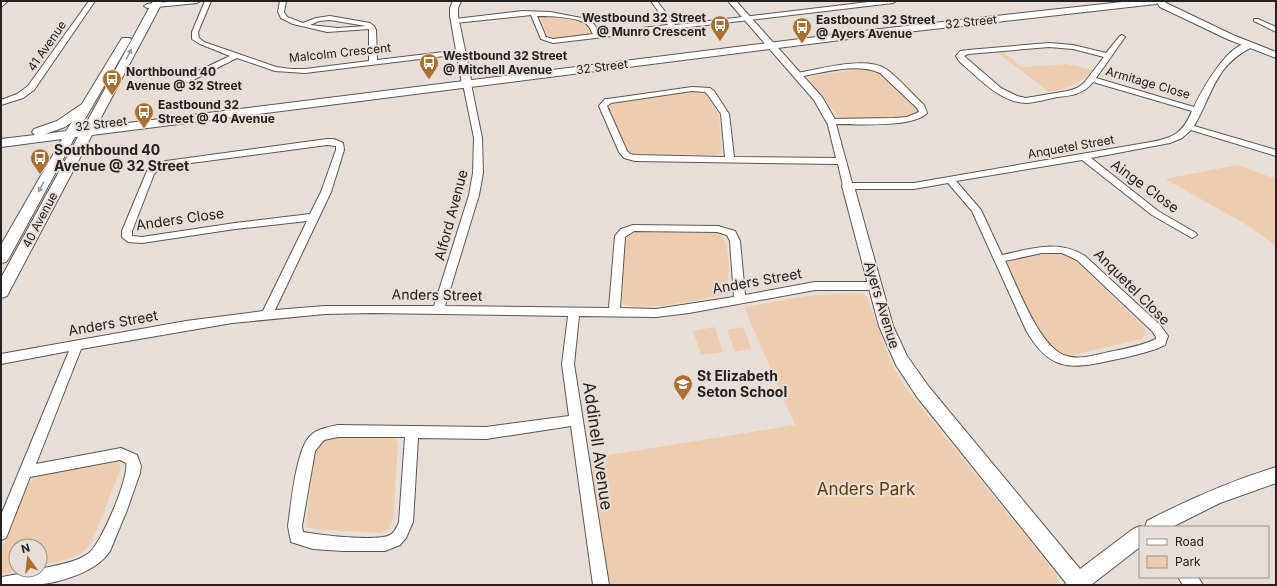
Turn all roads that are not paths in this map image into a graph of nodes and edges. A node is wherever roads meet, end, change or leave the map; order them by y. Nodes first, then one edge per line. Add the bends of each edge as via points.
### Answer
1 (4, 1) edge
2 (92, 1) edge
3 (197, 1) edge
4 (208, 1) edge
5 (283, 1) edge
6 (457, 1) edge
7 (654, 1) edge
8 (732, 1) edge
9 (888, 1) edge
10 (893, 1) edge
11 (1106, 1) edge
12 (1156, 1) edge
13 (1161, 1) edge
14 (152, 3) edge
15 (814, 4) dead end
16 (1, 5) edge
17 (820, 10) junction
18 (532, 13) junction
19 (748, 18) junction
20 (1256, 20) dead end
21 (455, 21) junction
22 (304, 25) junction
23 (372, 27) junction
24 (673, 27) junction
25 (1276, 30) edge
26 (597, 36) junction
27 (1122, 37) dead end
28 (769, 43) junction
29 (1249, 45) junction
30 (461, 52) junction
31 (1276, 55) edge
32 (237, 56) junction
33 (1108, 56) junction
34 (373, 62) junction
35 (798, 75) junction
36 (1093, 77) junction
37 (186, 80) dead end
38 (467, 81) junction
39 (91, 98) junction
40 (1, 103) edge
41 (1199, 107) junction
42 (831, 121) junction
43 (1189, 127) junction
44 (81, 130) junction
45 (35, 133) junction
46 (1, 137) edge
47 (1, 144) edge
48 (60, 153) junction
49 (1276, 153) edge
50 (1084, 157) junction
51 (730, 159) junction
52 (841, 161) junction
53 (950, 180) junction
54 (848, 186) junction
55 (314, 217) junction
56 (1192, 235) dead end
57 (1, 258) edge
58 (1000, 259) junction
59 (875, 286) junction
60 (1, 292) edge
61 (740, 299) junction
62 (438, 310) junction
63 (574, 313) junction
64 (614, 313) junction
65 (267, 314) junction
66 (77, 345) junction
67 (1, 359) edge
68 (576, 420) junction
69 (412, 432) junction
70 (26, 472) junction
71 (1276, 476) edge
72 (1156, 526) edge
73 (1, 533) edge
74 (1139, 536) edge
75 (1187, 578) edge
76 (1076, 584) edge
77 (2, 585) edge
78 (601, 585) edge
79 (1195, 585) edge

1 - 16 street
2 - 40 street, 41 Avenue via 31,88 16,98
3 - 14 street
4 - 32 street, Malcolm Crescent via 195,37 200,42
5 - 22 street via 282,16
6 - 21 street
7 - 24 street
8 - 19 street, Ayers Avenue
9 - 10 street
9 - 17 street
11 - 28 main road, 32 Street
12 - 28 main road, 32 Street
13 - 29 street via 1163,5
14 - 39 main road, 40 Avenue
44 -> 14 main road, 40 Avenue
15 - 17 street
17 - 19 street
18 - 21 street
18 - 26 street via 582,19 592,25
18 - 26 street via 542,36 547,40
19 - 24 street
19 - 28 street, Ayers Avenue
20 - 25 street
21 - 30 street
22 - 23 street via 334,31
22 - 23 street via 318,19 330,18 364,22
23 - 34 street
24 - 26 street
27 - 33 street, Armitage Close
28 - 35 street, Ayers Avenue
28 - 38 main road, 32 Street
29 - 31 street
29 - 41 street, Anquetel Street via 1237,51 1213,78
30 - 34 street, Malcolm Crescent
30 - 38 street
32 - 34 street, Malcolm Crescent via 286,71
32 - 37 street
33 - 36 street, Armitage Close
33 - 36 street, Armitage Close via 1049,44 968,52 960,56 1005,93 1020,100 1075,92
35 - 42 street, Ayers Avenue via 818,99
35 - 42 street via 861,66 876,67 923,111 921,116 890,121
36 - 41 street, Armitage Close
38 - 44 main road, 32 Street
38 - 62 street, Alford Avenue via 478,138 478,173 474,195
39 - 44 main road, 40 Avenue
39 - 45 main road via 61,124
41 - 43 street, Anquetel Street
42 - 52 street, Ayers Avenue
43 - 49 street
43 - 50 street, Anquetel Street via 1164,142
44 - 45 main road, 32 Street
44 - 47 main road, 32 Street
44 - 48 main road, 40 Avenue
44 - 60 main road, 40 Avenue
45 - 46 main road, 32 Street
47 - 48 main road via 51,144 59,147
48 -> 57 main road, 40 Avenue
50 - 53 street, Anquetel Street
50 - 56 street, Ainge Close via 1155,213
51 - 51 street via 725,114 707,90 692,89 614,100 603,106 623,152 629,157
51 - 52 street
52 - 54 street, Ayers Avenue
53 - 54 street, Anquetel Street via 908,187
53 - 58 street, Anquetel Close via 976,210
54 - 59 street, Ayers Avenue
55 - 55 street, Anders Close via 326,192 340,150 340,145 334,142 158,166 150,173 127,234 129,239 142,240
55 - 65 street, Anders Close
58 - 58 street, Anquetel Close via 1036,336 1049,352 1061,360 1075,364 1083,363 1161,342 1162,336 1156,328 1072,252 1052,249
59 - 61 street, Anders Street via 815,286
59 - 76 street, Ayers Avenue via 893,345 913,379
61 - 64 street, Anders Street via 667,312
61 - 64 street via 735,241 731,233 718,229 633,228 624,231 620,236
62 - 63 street, Anders Street
62 - 65 street, Anders Street via 330,309
63 - 64 street, Anders Street
63 - 68 street, Addinell Avenue via 568,364
65 - 66 street, Anders Street via 211,321
66 - 67 street, Anders Street
66 - 70 street
68 - 69 street via 500,432
68 - 78 street, Addinell Avenue
69 - 69 street via 332,432 318,437 308,451 295,526 296,537 308,542 376,545 396,539 405,528 406,522
70 - 73 street
70 - 77 street via 121,454 132,459 134,466 109,538 96,557 72,569
71 - 72 street via 1211,497
74 - 76 street
75 - 79 street

